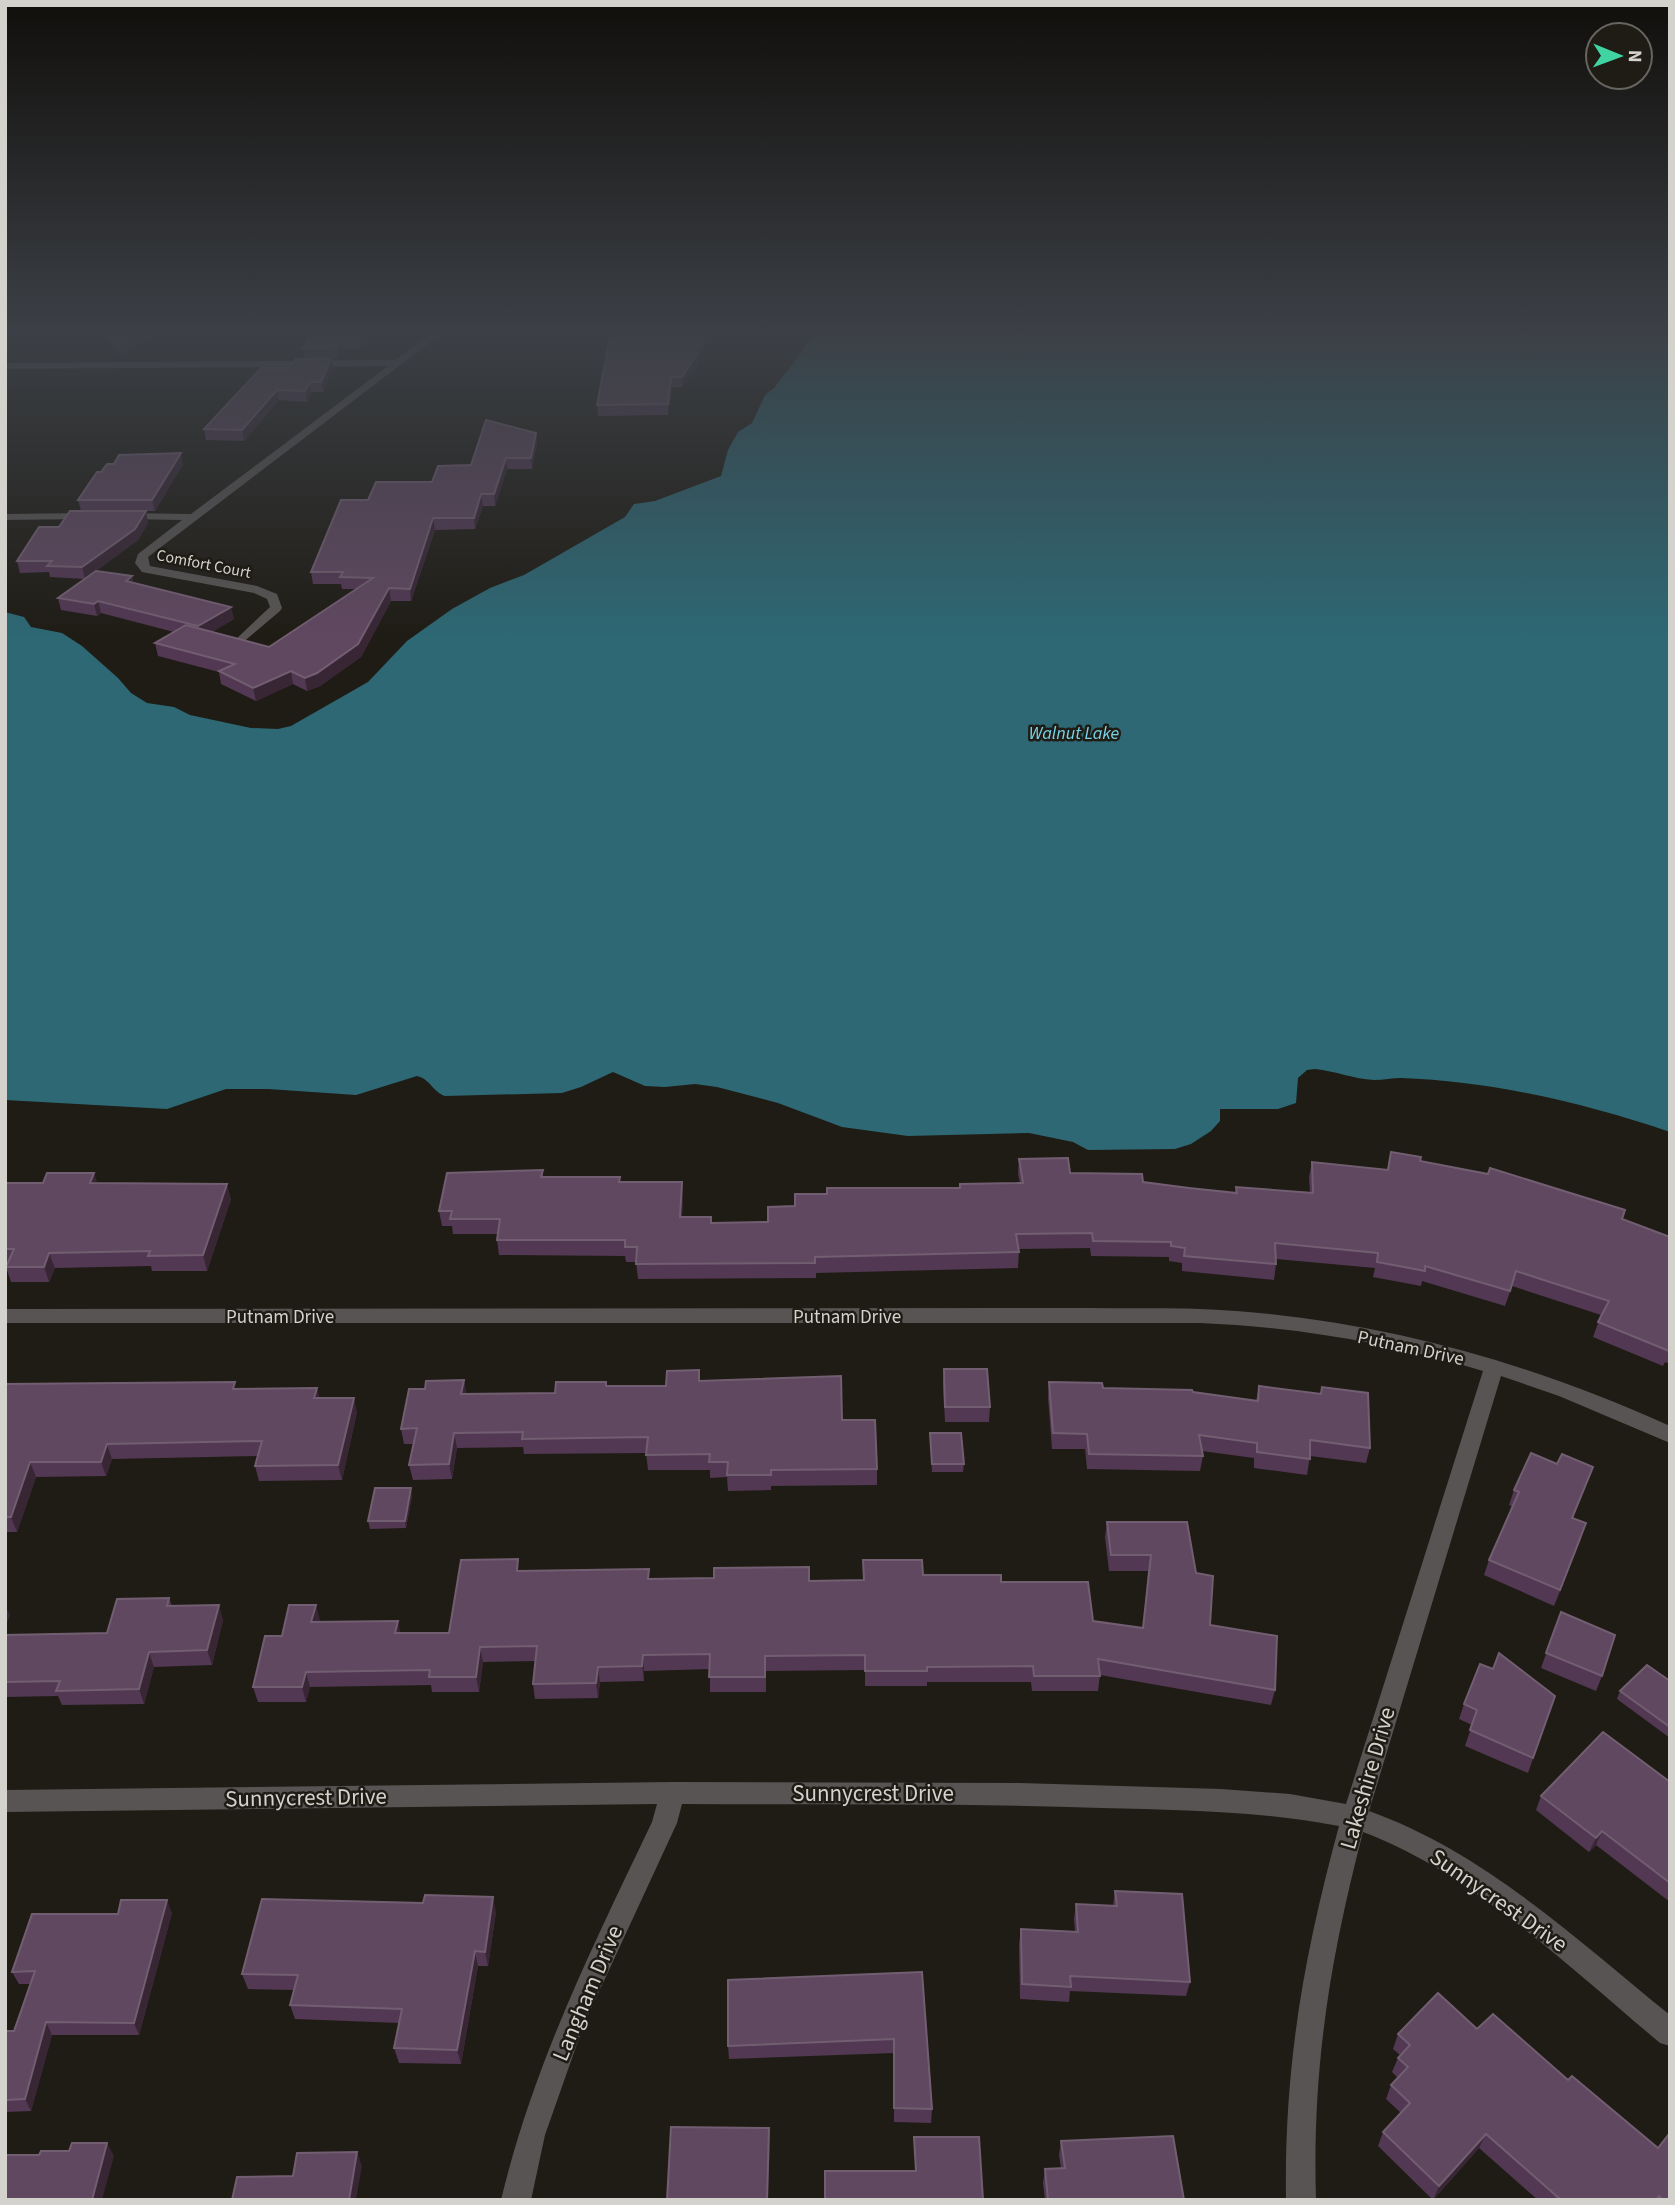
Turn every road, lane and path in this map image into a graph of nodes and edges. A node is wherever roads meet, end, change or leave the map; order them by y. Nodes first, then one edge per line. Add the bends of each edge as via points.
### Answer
1 (303, 434) edge
2 (98, 516) edge
3 (111, 516) edge
4 (5, 517) edge
5 (193, 517) junction
6 (241, 640) edge
7 (5, 1317) edge
8 (1494, 1367) junction
9 (1670, 1435) edge
10 (673, 1793) junction
11 (5, 1801) edge
12 (1354, 1817) junction
13 (1670, 2033) edge
14 (516, 2200) edge
15 (1301, 2200) edge

1 - 5 street
2 - 4 street
3 - 5 street
5 - 6 street, Comfort Court via 142,556 141,563 146,569 274,597 276,608
7 - 8 street, Putnam Drive via 1202,1316 1357,1334
8 - 9 street, Putnam Drive
8 - 12 street, Lakeshire Drive
10 - 11 street, Sunnycrest Drive
10 - 12 street, Sunnycrest Drive via 1221,1800 1290,1805
10 - 14 street, Langham Drive via 664,1823 572,2021 531,2135
12 - 13 street, Sunnycrest Drive via 1398,1833 1479,1881
12 - 15 street, Lakeshire Drive via 1316,1976 1303,2063 1298,2158

